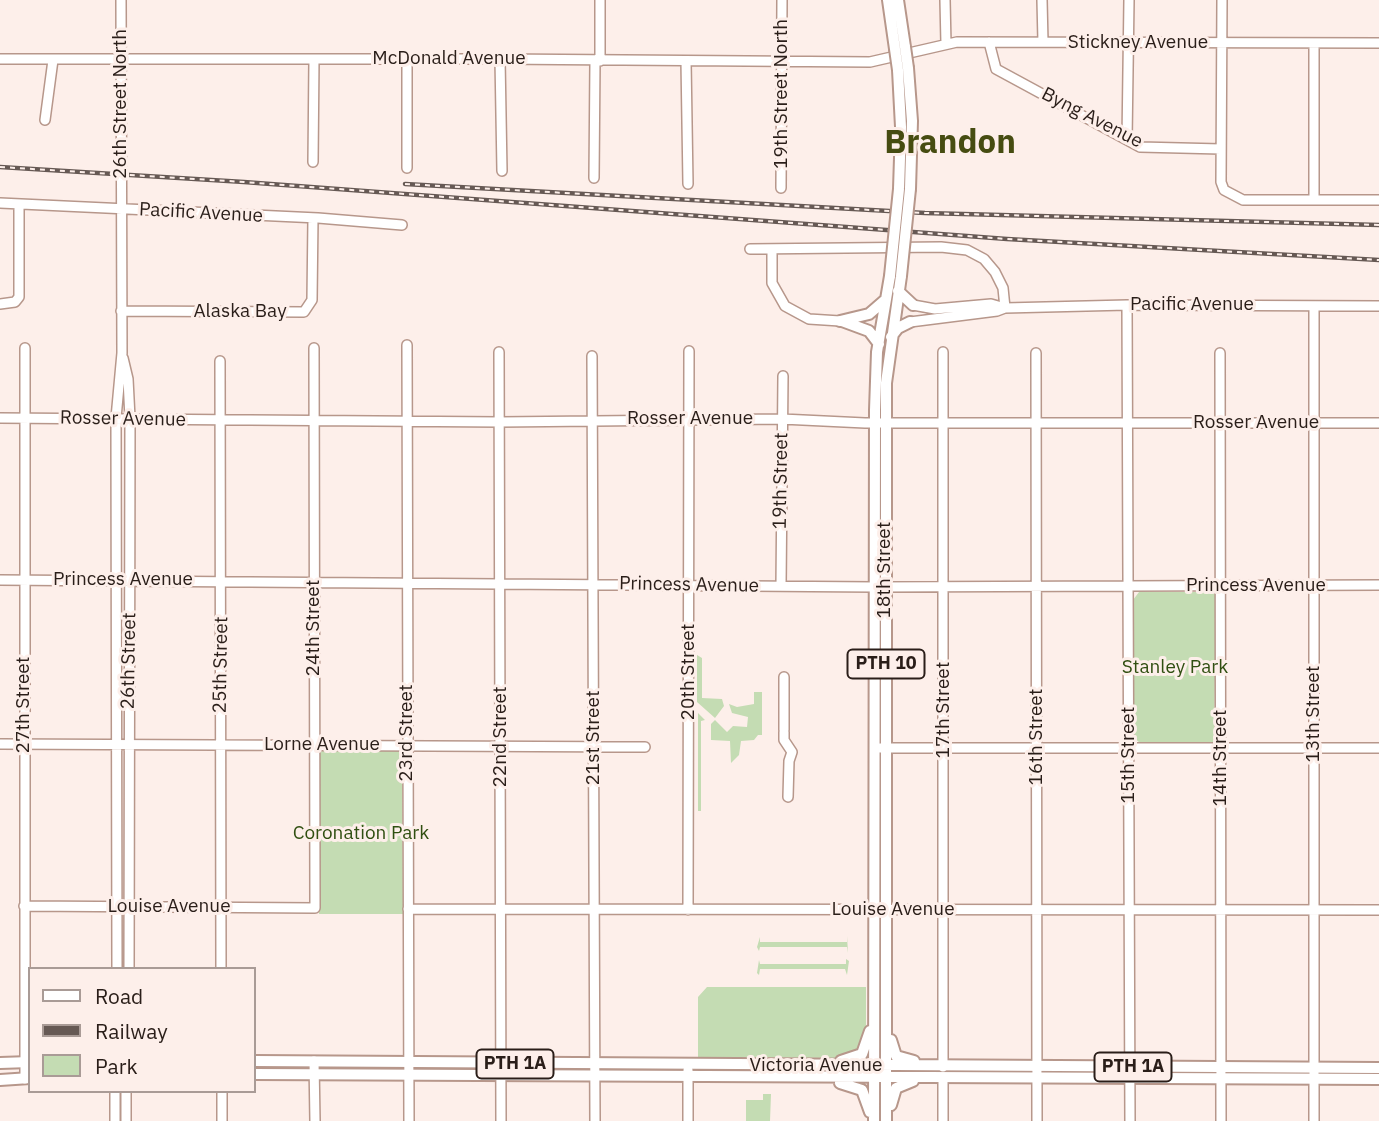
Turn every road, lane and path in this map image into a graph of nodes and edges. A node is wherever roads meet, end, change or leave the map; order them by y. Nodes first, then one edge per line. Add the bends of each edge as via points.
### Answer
1 (121, 0) edge
2 (600, 0) edge
3 (782, 0) edge
4 (888, 0) edge
5 (898, 0) edge
6 (945, 0) edge
7 (1042, 0) edge
8 (1129, 0) edge
9 (1222, 0) edge
10 (989, 42) junction
11 (1043, 42) junction
12 (1129, 43) junction
13 (1221, 43) junction
14 (1314, 43) junction
15 (1379, 43) edge
16 (946, 44) junction
17 (899, 51) junction
18 (0, 59) edge
19 (314, 59) junction
20 (407, 59) junction
21 (500, 59) junction
22 (53, 60) junction
23 (121, 60) junction
24 (597, 61) junction
25 (686, 61) junction
26 (782, 62) junction
27 (45, 120) dead end
28 (1126, 140) junction
29 (1221, 149) junction
30 (313, 162) dead end
31 (407, 168) dead end
32 (502, 171) dead end
33 (594, 178) dead end
34 (688, 184) dead end
35 (781, 188) dead end
36 (1314, 200) junction
37 (1379, 200) edge
38 (0, 203) edge
39 (19, 204) junction
40 (121, 208) junction
41 (313, 218) junction
42 (402, 225) dead end
43 (750, 249) dead end
44 (772, 250) junction
45 (895, 276) junction
46 (898, 291) junction
47 (886, 299) junction
48 (0, 304) edge
49 (913, 305) joint
50 (1127, 305) junction
51 (1314, 306) junction
52 (1379, 306) edge
53 (1005, 307) junction
54 (121, 311) junction
55 (840, 321) junction
56 (910, 322) joint
57 (890, 339) junction
58 (879, 344) junction
59 (407, 345) dead end
60 (25, 348) dead end
61 (314, 348) dead end
62 (689, 351) dead end
63 (499, 352) dead end
64 (943, 352) dead end
65 (122, 353) junction
66 (1036, 353) dead end
67 (1220, 353) dead end
68 (592, 356) dead end
69 (220, 361) dead end
70 (783, 376) dead end
71 (0, 418) edge
72 (24, 418) junction
73 (116, 418) junction
74 (130, 418) junction
75 (592, 419) junction
76 (689, 419) junction
77 (782, 419) junction
78 (220, 420) junction
79 (314, 420) junction
80 (407, 421) junction
81 (500, 422) junction
82 (880, 423) junction
83 (944, 423) junction
84 (1129, 423) junction
85 (1314, 423) junction
86 (1379, 423) edge
87 (1037, 424) junction
88 (1222, 424) junction
89 (117, 579) junction
90 (0, 580) edge
91 (23, 580) junction
92 (130, 580) junction
93 (222, 580) junction
94 (314, 583) junction
95 (408, 584) junction
96 (500, 584) junction
97 (593, 584) junction
98 (689, 585) junction
99 (1379, 585) edge
100 (782, 586) junction
101 (944, 586) junction
102 (1036, 586) junction
103 (1129, 586) junction
104 (1221, 586) junction
105 (1314, 586) junction
106 (880, 587) junction
107 (784, 677) dead end
108 (24, 743) junction
109 (0, 744) edge
110 (116, 744) junction
111 (128, 744) junction
112 (220, 744) junction
113 (314, 745) junction
114 (407, 746) junction
115 (501, 747) junction
116 (594, 747) junction
117 (645, 747) dead end
118 (880, 748) junction
119 (1037, 748) junction
120 (1129, 748) junction
121 (1221, 748) junction
122 (1315, 748) junction
123 (1379, 748) edge
124 (944, 749) junction
125 (788, 797) dead end
126 (24, 906) junction
127 (117, 907) junction
128 (130, 907) junction
129 (221, 908) junction
130 (315, 908) joint
131 (408, 909) junction
132 (500, 909) junction
133 (593, 909) junction
134 (688, 910) junction
135 (880, 910) junction
136 (944, 910) junction
137 (1037, 910) junction
138 (1130, 910) junction
139 (1221, 910) junction
140 (1315, 910) junction
141 (1379, 910) edge
142 (874, 960) junction
143 (117, 967) edge
144 (129, 967) edge
145 (221, 967) edge
146 (886, 988) junction
147 (256, 1061) edge
148 (314, 1061) junction
149 (27, 1062) edge
150 (0, 1063) edge
151 (595, 1064) junction
152 (689, 1065) junction
153 (1379, 1068) edge
154 (409, 1069) junction
155 (943, 1069) junction
156 (501, 1070) junction
157 (775, 1071) junction
158 (880, 1072) junction
159 (1037, 1073) junction
160 (1130, 1073) junction
161 (1221, 1073) junction
162 (1314, 1073) junction
163 (256, 1074) edge
164 (315, 1074) junction
165 (595, 1076) junction
166 (688, 1077) junction
167 (929, 1078) junction
168 (27, 1079) edge
169 (1379, 1079) edge
170 (0, 1080) edge
171 (116, 1093) edge
172 (126, 1093) edge
173 (222, 1093) edge
174 (115, 1119) edge
175 (126, 1119) edge
176 (222, 1121) edge
177 (315, 1121) edge
178 (410, 1121) edge
179 (501, 1121) edge
180 (595, 1121) edge
181 (688, 1121) edge
182 (872, 1121) edge
183 (888, 1121) edge
184 (943, 1121) edge
185 (1037, 1121) edge
186 (1130, 1121) edge
187 (1221, 1121) edge
188 (1314, 1121) edge

1 - 23 street, 26th Street North
2 - 24 street
3 - 26 street, 19th Street North
4 - 17 main road, PTH 10
5 - 17 main road, PTH 10
6 - 16 street
7 - 11 street
8 - 12 street
9 - 13 street
10 - 11 street, Stickney Avenue
10 - 16 street, Stickney Avenue
10 - 28 street, Byng Avenue via 996,68
11 - 12 street, Stickney Avenue
12 - 13 street, Stickney Avenue
12 - 28 street
13 - 14 street, Stickney Avenue
13 - 29 street
14 - 15 street, Stickney Avenue
14 - 36 street
16 - 17 street, Stickney Avenue
17 - 26 street, McDonald Avenue via 870,62
17 - 45 main road, 18th Street / PTH 10, bridge via 904,189
18 - 22 street, McDonald Avenue
19 - 20 street, McDonald Avenue
19 - 23 street, McDonald Avenue
19 - 30 street
20 - 21 street, McDonald Avenue
20 - 31 street
21 - 24 street, McDonald Avenue
21 - 32 street
22 - 23 street, McDonald Avenue
22 - 27 street
23 - 40 street, 26th Street North
24 - 25 street, McDonald Avenue
24 - 33 street
25 - 26 street, McDonald Avenue
25 - 34 street
26 - 35 street, 19th Street North
28 - 29 street, Byng Avenue via 1140,147
29 - 36 street via 1221,182 1236,198
36 - 37 street
38 - 39 street, Pacific Avenue
39 - 40 street, Pacific Avenue
39 - 48 street via 19,297
40 - 41 street, Pacific Avenue
40 - 54 street, 26th Street
41 - 42 street, Pacific Avenue
41 - 54 street, Alaska Bay via 312,300 304,312
43 - 44 street
44 - 53 street via 967,250 985,259 995,272
44 - 55 street via 772,283 785,306 810,319
45 - 46 main road, 18th Street / PTH 10
45 - 47 main road, 18th Street / PTH 10
46 - 49 main road
46 - 57 main road, 18th Street / PTH 10
47 - 55 main road via 869,314
47 - 58 main road, 18th Street / PTH 10
49 - 53 street, Pacific Avenue via 928,309
50 - 51 street, Pacific Avenue
50 - 53 street, Pacific Avenue
50 - 84 street, 15th Street
51 - 52 street, Pacific Avenue
51 - 85 street, 13th Street
53 - 56 street, Pacific Avenue
54 - 65 street, 26th Street
55 - 58 main road via 869,331
56 - 57 main road
57 - 82 main road, 18th Street / PTH 10
58 - 82 main road, 18th Street / PTH 10
59 - 80 street, 23rd Street
60 - 72 street, 27th Street
61 - 79 street, 24th Street
62 - 76 street, 20th Street
63 - 81 street, 22nd Street
64 - 83 street, 17th Street
65 - 73 street, 26th Street
65 - 74 street, 26th Street
66 - 87 street, 16th Street
67 - 88 street, 14th Street
68 - 75 street, 21st Street
69 - 78 street, 25th Street
70 - 77 street, 19th Street
71 - 72 street, Rosser Avenue
72 - 73 street, Rosser Avenue
72 - 91 street, 27th Street
73 - 74 street, Rosser Avenue
73 - 89 street, 26th Street
74 - 78 street, Rosser Avenue
74 - 92 street, 26th Street
75 - 76 street, Rosser Avenue
75 - 81 street, Rosser Avenue
75 - 97 street, 21st Street
76 - 77 street, Rosser Avenue
76 - 98 street, 20th Street
77 - 82 street, Rosser Avenue
77 - 100 street, 19th Street
78 - 79 street, Rosser Avenue
78 - 93 street, 25th Street
79 - 80 street, Rosser Avenue
79 - 94 street, 24th Street
80 - 81 street, Rosser Avenue
80 - 95 street, 23rd Street
81 - 96 street, 22nd Street
82 - 83 street, Rosser Avenue
82 - 106 main road, 18th Street / PTH 10
83 - 87 street, Rosser Avenue
83 - 101 street, 17th Street
84 - 87 street, Rosser Avenue
84 - 88 street, Rosser Avenue
84 - 103 street, 15th Street
85 - 86 street, Rosser Avenue
85 - 88 street, Rosser Avenue
85 - 105 street, 13th Street
87 - 102 street, 16th Street
88 - 104 street, 14th Street
89 - 91 street, Princess Avenue
89 - 92 street, Princess Avenue
89 - 110 street, 26th Street
90 - 91 street, Princess Avenue
91 - 108 street, 27th Street
92 - 93 street, Princess Avenue
92 - 111 street, 26th Street
93 - 94 street, Princess Avenue
93 - 112 street, 25th Street
94 - 95 street, Princess Avenue
94 - 113 street, 24th Street
95 - 96 street, Princess Avenue
95 - 114 street, 23rd Street
96 - 97 street, Princess Avenue
96 - 115 street, 22nd Street
97 - 98 street, Princess Avenue
97 - 116 street, 21st Street
98 - 100 street, Princess Avenue
98 - 134 street, 20th Street
99 - 105 street, Princess Avenue
100 - 106 street, Princess Avenue
101 - 102 street, Princess Avenue
101 - 106 street, Princess Avenue
101 - 124 street, 17th Street
102 - 103 street, Princess Avenue
102 - 119 street, 16th Street
103 - 104 street, Princess Avenue
103 - 120 street, 15th Street
104 - 105 street, Princess Avenue
104 - 121 street, 14th Street
105 - 122 street, 13th Street
106 - 118 main road, 18th Street / PTH 10
107 - 125 street via 784,740 792,750
108 - 109 street, Lorne Avenue
108 - 110 street, Lorne Avenue
108 - 126 street, 27th Street
110 - 111 street, Lorne Avenue
110 - 127 street, 26th Street
111 - 112 street, Lorne Avenue
111 - 128 street, 26th Street
112 - 113 street, Lorne Avenue
112 - 129 street, 25th Street
113 - 114 street, Lorne Avenue
113 - 130 street, 24th Street
114 - 115 street, Lorne Avenue
114 - 131 street, 23rd Street
115 - 116 street, Lorne Avenue
115 - 132 street, 22nd Street
116 - 117 street, Lorne Avenue
116 - 133 street, 21st Street
118 - 124 street
118 - 135 main road, 18th Street / PTH 10
119 - 120 street
119 - 124 street
119 - 137 street, 16th Street
120 - 121 street
120 - 138 street, 15th Street
121 - 122 street
121 - 139 street, 14th Street
122 - 123 street
122 - 140 street, 13th Street
124 - 136 street, 17th Street
126 - 127 street, Louise Avenue
126 - 149 street, 27th Street
127 - 128 street, Louise Avenue
127 - 143 street, 26th Street
128 - 129 street, Louise Avenue
128 - 144 street, 26th Street
129 - 130 street, Louise Avenue
129 - 145 street, 25th Street
131 - 132 street, Louise Avenue
131 - 154 street, 23rd Street
132 - 133 street, Louise Avenue
132 - 156 street, 22nd Street
133 - 134 street, Louise Avenue
133 - 151 street, 21st Street
134 - 135 street, Louise Avenue
135 - 136 street, Louise Avenue
135 - 142 main road, 18th Street / PTH 10
135 - 146 main road, 18th Street / PTH 10
136 - 137 street, Louise Avenue
136 - 155 street, 17th Street
137 - 138 street, Louise Avenue
137 - 159 street, 16th Street
138 - 139 street, Louise Avenue
138 - 160 street, 15th Street
139 - 140 street, Louise Avenue
139 - 161 street, 14th Street
140 - 141 street, Louise Avenue
140 - 162 street, 13th Street
142 - 157 main road via 869,1038 862,1054 847,1061
142 - 158 main road, 18th Street / PTH 10
146 - 155 main road via 894,1054
146 - 158 main road, 18th Street / PTH 10
147 - 148 main road, Victoria Avenue / PTH 1A
148 - 154 main road, Victoria Avenue / PTH 1A
148 - 164 street
149 - 150 main road
149 - 168 street, 27th Street
151 - 152 main road, Victoria Avenue / PTH 1A
151 - 156 main road, Victoria Avenue / PTH 1A
151 - 165 street, 21st Street
152 - 157 main road, Victoria Avenue / PTH 1A
152 - 166 street
153 - 162 main road, Victoria Avenue / PTH 1A
154 - 156 main road, Victoria Avenue / PTH 1A
154 - 164 main road, Victoria Avenue / PTH 1A
154 - 178 street, 23rd Street
155 - 158 main road, Victoria Avenue / PTH 1A
155 - 159 main road, Victoria Avenue / PTH 1A
155 - 159 main road, Victoria Avenue / PTH 1A
155 - 167 main road, Victoria Avenue / PTH 1A
155 - 184 street, 17th Street
156 - 165 main road, Victoria Avenue / PTH 1A
156 - 179 street, 22nd Street
157 - 158 main road, Victoria Avenue / PTH 1A
157 - 166 main road, Victoria Avenue / PTH 1A
157 - 182 main road via 852,1084 866,1095
158 - 167 main road, Victoria Avenue / PTH 1A
158 - 182 main road, 18th Street / PTH 10
158 - 183 main road, 18th Street / PTH 10
159 - 160 main road, Victoria Avenue / PTH 1A
159 - 185 street, 16th Street
160 - 161 main road, Victoria Avenue / PTH 1A
160 - 186 street, 15th Street
161 - 162 main road, Victoria Avenue / PTH 1A
161 - 187 street, 14th Street
162 - 169 main road, Victoria Avenue / PTH 1A
162 - 188 street, 13th Street
163 - 164 main road, Victoria Avenue / PTH 1A
164 - 177 street
165 - 166 main road, Victoria Avenue / PTH 1A
165 - 180 street, 21st Street
166 - 181 street
167 - 183 main road via 896,1088
168 - 170 main road
171 - 174 street
172 - 175 street
173 - 176 street
174 - 175 street

